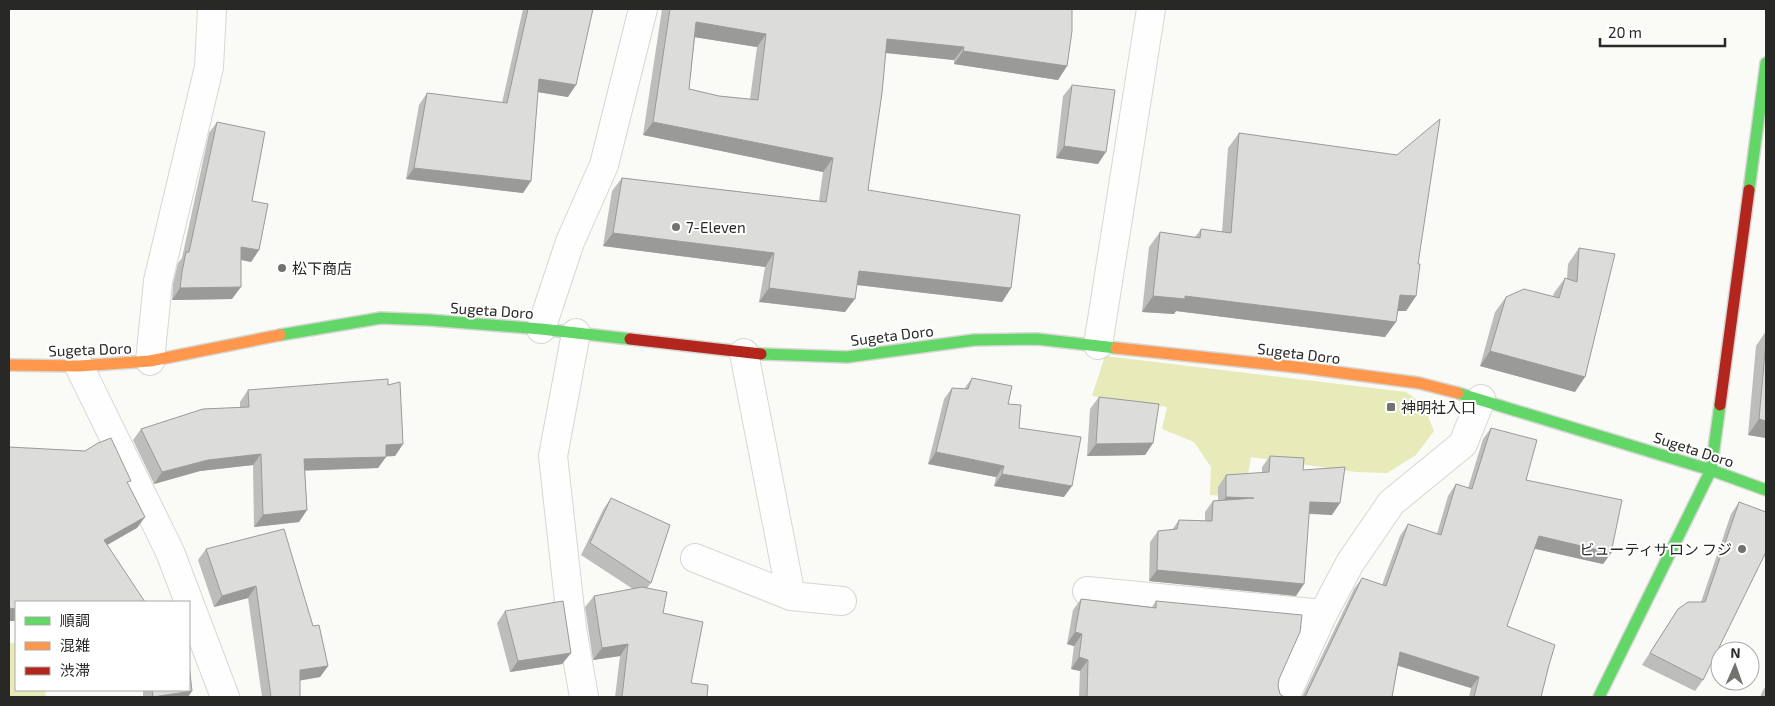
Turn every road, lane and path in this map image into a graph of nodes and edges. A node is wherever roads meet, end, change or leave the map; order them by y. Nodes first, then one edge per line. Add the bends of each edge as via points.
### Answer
1 (212, 9) edge
2 (643, 9) edge
3 (1151, 9) edge
4 (1766, 63) edge
5 (542, 329) junction
6 (576, 333) junction
7 (1098, 345) junction
8 (744, 353) junction
9 (150, 361) junction
10 (9, 365) edge
11 (79, 366) junction
12 (1481, 399) junction
13 (1711, 470) junction
14 (1766, 490) edge
15 (695, 558) dead end
16 (1087, 591) dead end
17 (791, 596) junction
18 (189, 601) edge
19 (842, 601) dead end
20 (190, 605) edge
21 (1323, 614) junction
22 (225, 697) edge
23 (584, 697) edge
24 (1285, 697) edge
25 (1599, 697) edge

1 - 9 street via 209,67 158,281
2 - 5 street via 604,166 570,242
3 - 7 street
4 - 13 street
5 - 6 street, Sugeta Doro
5 - 9 street, Sugeta Doro via 381,318
6 - 8 street, Sugeta Doro
6 - 23 street via 553,456 572,628
7 - 8 street, Sugeta Doro via 1037,339 974,340 847,357
7 - 12 street, Sugeta Doro via 1419,383
8 - 17 street
9 - 11 street, Sugeta Doro
10 - 11 street, Sugeta Doro
11 - 18 street via 170,552
12 - 13 street, Sugeta Doro
12 - 21 street via 1463,444 1391,503 1350,563
13 - 14 street, Sugeta Doro
13 - 25 street
15 - 17 street
16 - 21 street
17 - 19 street
20 - 22 street
21 - 24 street

